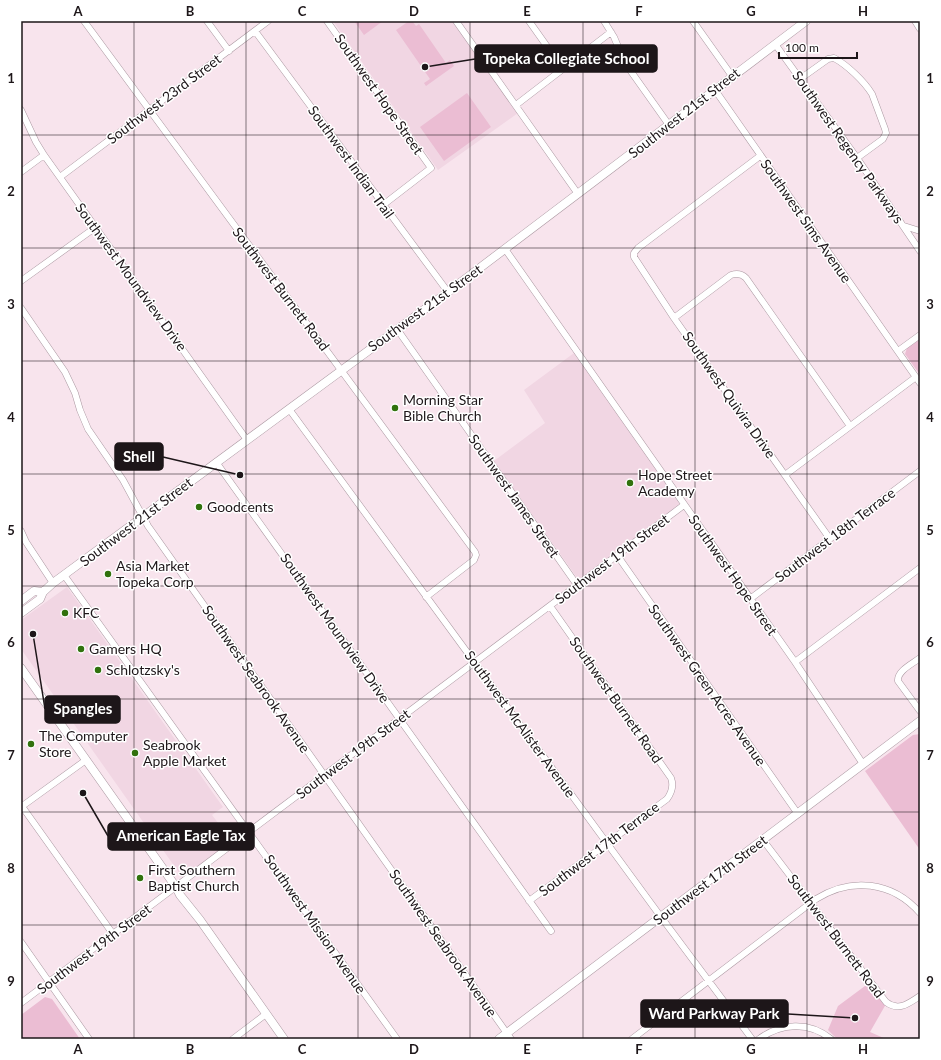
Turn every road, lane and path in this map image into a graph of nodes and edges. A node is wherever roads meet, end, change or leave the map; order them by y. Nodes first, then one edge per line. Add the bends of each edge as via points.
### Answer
1 (84, 21) edge
2 (207, 21) edge
3 (268, 21) edge
4 (326, 21) edge
5 (456, 21) edge
6 (529, 21) edge
7 (604, 21) edge
8 (693, 21) edge
9 (806, 21) edge
10 (915, 21) edge
11 (920, 28) edge
12 (255, 31) junction
13 (611, 32) junction
14 (775, 44) junction
15 (229, 51) junction
16 (563, 69) junction
17 (732, 76) junction
18 (800, 79) junction
19 (715, 90) junction
20 (516, 105) junction
21 (21, 110) edge
22 (150, 110) junction
23 (669, 125) junction
24 (44, 155) junction
25 (760, 156) junction
26 (857, 158) junction
27 (21, 172) edge
28 (60, 177) junction
29 (578, 194) junction
30 (383, 205) junction
31 (903, 226) junction
32 (96, 227) junction
33 (920, 231) edge
34 (505, 249) junction
35 (920, 252) edge
36 (21, 281) edge
37 (448, 292) junction
38 (21, 308) edge
39 (674, 318) junction
40 (397, 329) junction
41 (920, 335) edge
42 (898, 351) junction
43 (341, 369) junction
44 (918, 380) edge
45 (289, 410) junction
46 (850, 426) junction
47 (247, 440) junction
48 (216, 462) junction
49 (920, 471) edge
50 (785, 475) junction
51 (684, 505) junction
52 (142, 516) junction
53 (21, 531) edge
54 (830, 539) junction
55 (617, 555) junction
56 (920, 568) edge
57 (64, 575) junction
58 (53, 583) junction
59 (577, 585) junction
60 (42, 592) junction
61 (426, 597) junction
62 (750, 599) junction
63 (21, 601) edge
64 (550, 606) junction
65 (21, 613) edge
66 (920, 658) edge
67 (475, 662) junction
68 (795, 662) junction
69 (21, 668) edge
70 (920, 711) edge
71 (399, 719) junction
72 (920, 721) edge
73 (86, 760) junction
74 (863, 764) junction
75 (324, 775) junction
76 (669, 797) joint
77 (21, 806) edge
78 (798, 814) junction
79 (250, 831) junction
80 (763, 840) junction
81 (607, 843) junction
82 (176, 887) junction
83 (529, 902) junction
84 (812, 903) junction
85 (920, 913) edge
86 (661, 917) junction
87 (551, 931) dead end
88 (113, 934) junction
89 (21, 942) edge
90 (708, 981) junction
91 (49, 982) junction
92 (920, 996) edge
93 (21, 1003) edge
94 (266, 1014) junction
95 (509, 1036) edge
96 (89, 1039) edge
97 (233, 1039) edge
98 (284, 1039) edge
99 (397, 1039) edge
100 (499, 1039) edge
101 (632, 1039) edge
102 (752, 1039) edge
103 (759, 1039) edge
104 (831, 1039) edge

1 - 22 street, Southwest Burnett Road
2 - 15 street
3 - 12 street, Southwest 23rd Street
4 - 30 street, Southwest Hope Street via 431,168
5 - 20 street
6 - 16 street
7 - 13 street
8 - 17 street
9 - 14 main road, Southwest 21st Street
10 - 11 street
12 - 15 street, Southwest 23rd Street
12 - 30 street, Southwest Indian Trail
13 - 16 street
13 - 23 street via 625,63
14 - 17 main road, Southwest 21st Street
14 - 18 street, Southwest Regency Parkways
15 - 22 street, Southwest 23rd Street
16 - 20 street
17 - 19 main road, Southwest 21st Street
18 - 26 street, Southwest Regency Parkways
18 - 26 street via 828,59 834,58 869,89 886,133 883,139
19 - 23 main road, Southwest 21st Street
19 - 25 street, Southwest Sims Avenue
20 - 29 street
21 - 24 street, Southwest Moundview Drive
22 - 28 street, Southwest 23rd Street
22 - 43 street, Southwest Burnett Road
23 - 29 main road, Southwest 21st Street
24 - 27 street
24 - 28 street, Southwest Moundview Drive
25 - 39 street, Southwest Quivira Drive via 636,250 634,260
25 - 42 street, Southwest Sims Avenue
26 - 31 street, Southwest Regency Parkways
28 - 32 street, Southwest Moundview Drive
29 - 34 main road, Southwest 21st Street
30 - 37 street, Southwest Indian Trail
31 - 33 street
31 - 35 street, Southwest Regency Parkways
32 - 36 street
32 - 47 street, Southwest Moundview Drive
34 - 37 main road, Southwest 21st Street
34 - 51 street, Southwest Hope Street
37 - 40 main road, Southwest 21st Street
38 - 52 street, Southwest Seabrook Avenue via 66,372 88,429 128,488
39 - 46 street via 731,275 739,274 746,278
39 - 50 street, Southwest Quivira Drive
40 - 43 main road, Southwest 21st Street
40 - 59 street, Southwest James Street
41 - 42 street
42 - 44 street, Southwest Sims Avenue
43 - 45 main road, Southwest 21st Street
43 - 61 street, Southwest Burnett Road via 475,552 476,557
44 - 46 street
45 - 47 main road, Southwest 21st Street
45 - 61 street, Southwest McAlister Avenue
46 - 50 street
47 - 48 main road, Southwest 21st Street
48 - 52 main road, Southwest 21st Street
48 - 71 street, Southwest Moundview Drive
49 - 54 street, Southwest 18th Terrace
50 - 54 street, Southwest Quivira Drive
51 - 55 street, Southwest 19th Street
51 - 62 street, Southwest Hope Street
52 - 57 main road, Southwest 21st Street
52 - 75 street, Southwest Seabrook Avenue
53 - 58 street
54 - 62 street, Southwest 18th Terrace
55 - 59 street, Southwest 19th Street
55 - 78 street, Southwest Green Acres Avenue
56 - 68 street
57 - 58 main road, Southwest 21st Street
57 - 79 street, Southwest Mission Avenue
58 - 60 main road, Southwest 21st Street
59 - 64 street, Southwest 19th Street
60 - 63 main road, Southwest 21st Street via 34,592
60 - 65 main road, Southwest 21st Street via 40,599
61 - 67 street, Southwest McAlister Avenue
62 - 68 street, Southwest Hope Street
64 - 67 street, Southwest 19th Street
64 - 76 street, Southwest Burnett Road via 671,778 673,786
66 - 70 street via 900,673 898,682
67 - 71 street, Southwest 19th Street
67 - 81 street, Southwest McAlister Avenue
68 - 74 street, Southwest Hope Street
69 - 73 main road
71 - 75 street, Southwest 19th Street
71 - 83 street, Southwest Moundview Drive
72 - 74 main road, Southwest 17th Street
73 - 77 street
73 - 82 main road
74 - 78 main road, Southwest 17th Street
75 - 79 street, Southwest 19th Street
75 - 95 street, Southwest Seabrook Avenue
76 - 81 street, Southwest 17th Terrace
77 - 88 street
78 - 80 main road, Southwest 17th Street
79 - 82 street, Southwest 19th Street
79 - 99 street, Southwest Mission Avenue
80 - 84 street, Southwest Burnett Road
80 - 86 main road, Southwest 17th Street
81 - 83 street, Southwest 17th Terrace
81 - 86 street, Southwest McAlister Avenue
82 - 88 street, Southwest 19th Street
82 - 94 main road
83 - 87 street, Southwest Moundview Drive
84 - 85 street via 835,889 866,885 896,894
84 - 90 street
84 - 92 street, Southwest Burnett Road via 886,1002 900,1007
86 - 90 street, Southwest McAlister Avenue
86 - 95 main road, Southwest 17th Street
88 - 91 street, Southwest 19th Street
89 - 91 street
90 - 101 street
90 - 102 street, Southwest McAlister Avenue
91 - 93 street, Southwest 19th Street
91 - 96 street
94 - 97 street
94 - 98 main road
95 - 100 main road, Southwest 17th Street
103 - 104 street via 768,1032 797,1026 815,1030

